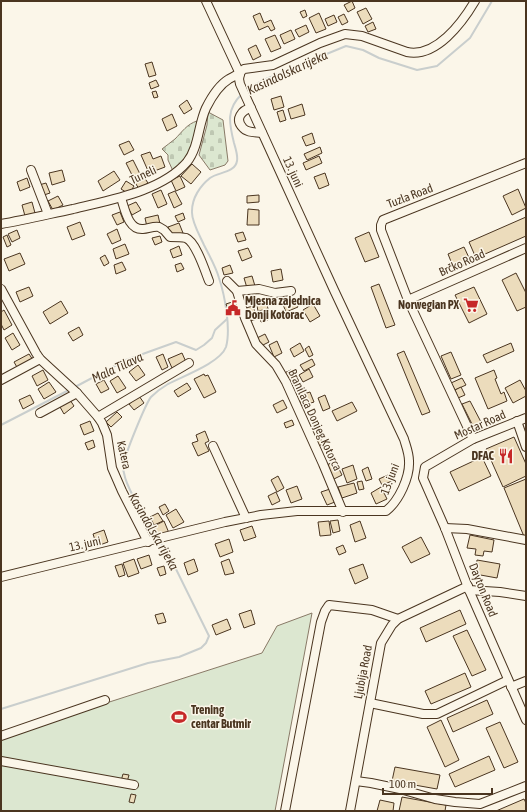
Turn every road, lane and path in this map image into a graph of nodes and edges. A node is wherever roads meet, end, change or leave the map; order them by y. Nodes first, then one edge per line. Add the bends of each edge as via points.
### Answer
1 (206, 1) edge
2 (475, 1) edge
3 (240, 74) junction
4 (251, 108) junction
5 (262, 133) junction
6 (526, 163) edge
7 (31, 170) dead end
8 (121, 198) junction
9 (48, 214) junction
10 (1, 224) edge
11 (526, 248) edge
12 (209, 281) dead end
13 (228, 281) dead end
14 (1, 289) edge
15 (237, 291) junction
16 (291, 291) dead end
17 (408, 300) junction
18 (40, 359) junction
19 (189, 363) dead end
20 (1, 380) edge
21 (73, 390) junction
22 (40, 413) dead end
23 (98, 417) junction
24 (526, 418) edge
25 (517, 421) junction
26 (473, 439) junction
27 (213, 446) dead end
28 (526, 447) edge
29 (425, 467) joint
30 (343, 512) junction
31 (246, 518) junction
32 (446, 528) junction
33 (526, 540) edge
34 (151, 541) junction
35 (1, 577) edge
36 (468, 588) junction
37 (526, 596) edge
38 (398, 619) junction
39 (526, 681) edge
40 (510, 684) junction
41 (105, 700) dead end
42 (370, 703) junction
43 (526, 720) edge
44 (1, 736) edge
45 (1, 761) edge
46 (356, 781) junction
47 (134, 785) dead end
48 (526, 786) edge
49 (285, 811) edge
50 (350, 811) edge

1 - 3 street
2 - 3 street via 448,36 434,48 426,51 407,52 362,36 345,34 273,65 244,69
3 - 4 street, 13. juni via 240,84
3 - 8 street, Tuneli via 228,80 211,99 202,117 192,154 181,168 157,184
4 - 5 street, 13. juni
4 - 5 street via 240,115 240,122 248,131
5 - 30 street, 13. juni via 404,439 408,454 409,470 396,502 390,508 386,511
6 - 17 street, Tuzla Road via 383,220 381,230
7 - 9 street
8 - 9 street, Tuneli
8 - 12 street via 129,221 136,228 159,227 170,237 190,240
9 - 10 street, Tuneli
11 - 17 street, Brčko Road
13 - 15 street, Branilaca Donjeg Kotorca
14 - 18 street, Katera
15 - 16 street
15 - 30 street, Branilaca Donjeg Kotorca via 256,344 276,365 286,382
17 - 26 street
18 - 20 street
18 - 21 street, Katera
19 - 23 street
21 - 22 street
21 - 23 street, Katera
23 - 34 street, Katera via 107,435 112,468 122,491
24 - 25 street, Mostar Road
25 - 26 street, Mostar Road
25 - 28 street
26 - 29 street, Mostar Road
27 - 31 street
29 - 32 street, Dayton Road via 423,478
30 - 31 street, 13. juni via 297,512
31 - 34 street, 13. juni
32 - 33 street via 467,529
32 - 36 street, Dayton Road
34 - 35 street, 13. juni
36 - 37 street
36 - 38 street, Ljubija Road
36 - 40 street, Dayton Road
38 - 42 street, Ljubija Road via 380,643
38 - 49 street via 372,610 348,606 329,605 325,611
39 - 40 street
40 - 42 street via 437,714 423,714
40 - 43 street, Dayton Road
41 - 44 street
42 - 46 street, Ljubija Road
45 - 47 street
46 - 48 street via 435,799 480,804
46 - 50 street, Ljubija Road

